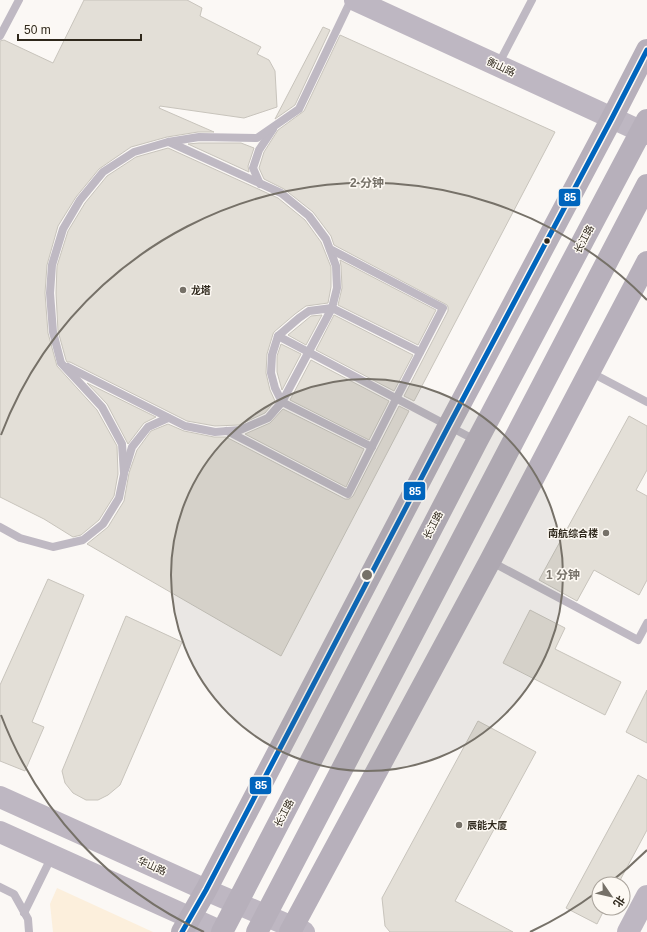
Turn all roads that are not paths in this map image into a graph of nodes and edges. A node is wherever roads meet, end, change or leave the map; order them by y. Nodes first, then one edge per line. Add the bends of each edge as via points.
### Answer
1 (19, 0) edge
2 (351, 0) edge
3 (355, 0) edge
4 (532, 0) edge
5 (0, 36) edge
6 (647, 50) edge
7 (498, 66) junction
8 (612, 118) junction
9 (276, 125) junction
10 (645, 128) edge
11 (168, 142) junction
12 (260, 184) junction
13 (647, 185) edge
14 (330, 249) junction
15 (647, 262) edge
16 (332, 308) junction
17 (278, 336) junction
18 (420, 352) junction
19 (308, 353) junction
20 (61, 363) junction
21 (589, 372) junction
22 (396, 399) junction
23 (282, 402) junction
24 (647, 402) edge
25 (168, 418) junction
26 (448, 426) junction
27 (227, 431) junction
28 (477, 442) junction
29 (372, 447) junction
30 (124, 474) junction
31 (0, 527) edge
32 (490, 561) junction
33 (647, 623) edge
34 (0, 797) edge
35 (0, 832) edge
36 (52, 855) junction
37 (0, 887) edge
38 (206, 890) junction
39 (647, 896) edge
40 (237, 903) junction
41 (24, 913) junction
42 (262, 924) edge
43 (186, 925) edge
44 (296, 930) edge
45 (29, 932) edge
46 (222, 932) edge
47 (628, 932) edge

1 - 5 lane
2 - 9 lane via 299,109
3 - 7 main road, 衡山路
4 - 7 lane
6 - 8 main road
7 - 8 main road, 衡山路
8 - 10 main road, 衡山路
8 - 26 main road
9 - 11 lane via 257,138 199,137
9 - 12 lane via 258,150 253,168
10 - 28 main road, 长江路
11 - 12 lane
11 - 20 lane via 134,152 103,172 80,200 63,229 52,265 50,293 53,332
12 - 14 lane via 281,193 309,216
13 - 42 main road
14 - 16 lane via 336,266 337,288
14 - 18 lane via 443,308
15 - 21 main road
16 - 17 lane via 309,311
16 - 18 lane
16 - 19 lane
17 - 19 lane
17 - 23 lane via 272,356 271,373
18 - 22 lane
19 - 22 lane
19 - 23 lane
20 - 25 lane
20 - 30 lane via 102,407 122,444
21 - 24 lane
21 - 32 main road
22 - 26 lane
22 - 29 lane
23 - 27 lane via 268,418 240,430
23 - 29 lane
25 - 27 lane via 185,426 215,432
25 - 30 lane via 148,427 132,447
26 - 28 lane
26 - 38 main road
27 - 29 lane via 348,494
28 - 40 main road, 长江路
30 - 31 lane via 119,498 103,524 83,540 53,547 20,538
32 - 33 lane via 638,640
32 - 44 main road
34 - 38 main road, 华山路
35 - 36 main road
36 - 41 lane
36 - 43 main road
37 - 41 lane via 14,894
38 - 40 main road, 华山路
38 - 43 main road
39 - 47 main road
40 - 42 main road, 华山路
40 - 46 main road, 长江路
41 - 45 lane via 28,919
42 - 44 main road, 华山路
43 - 46 main road

